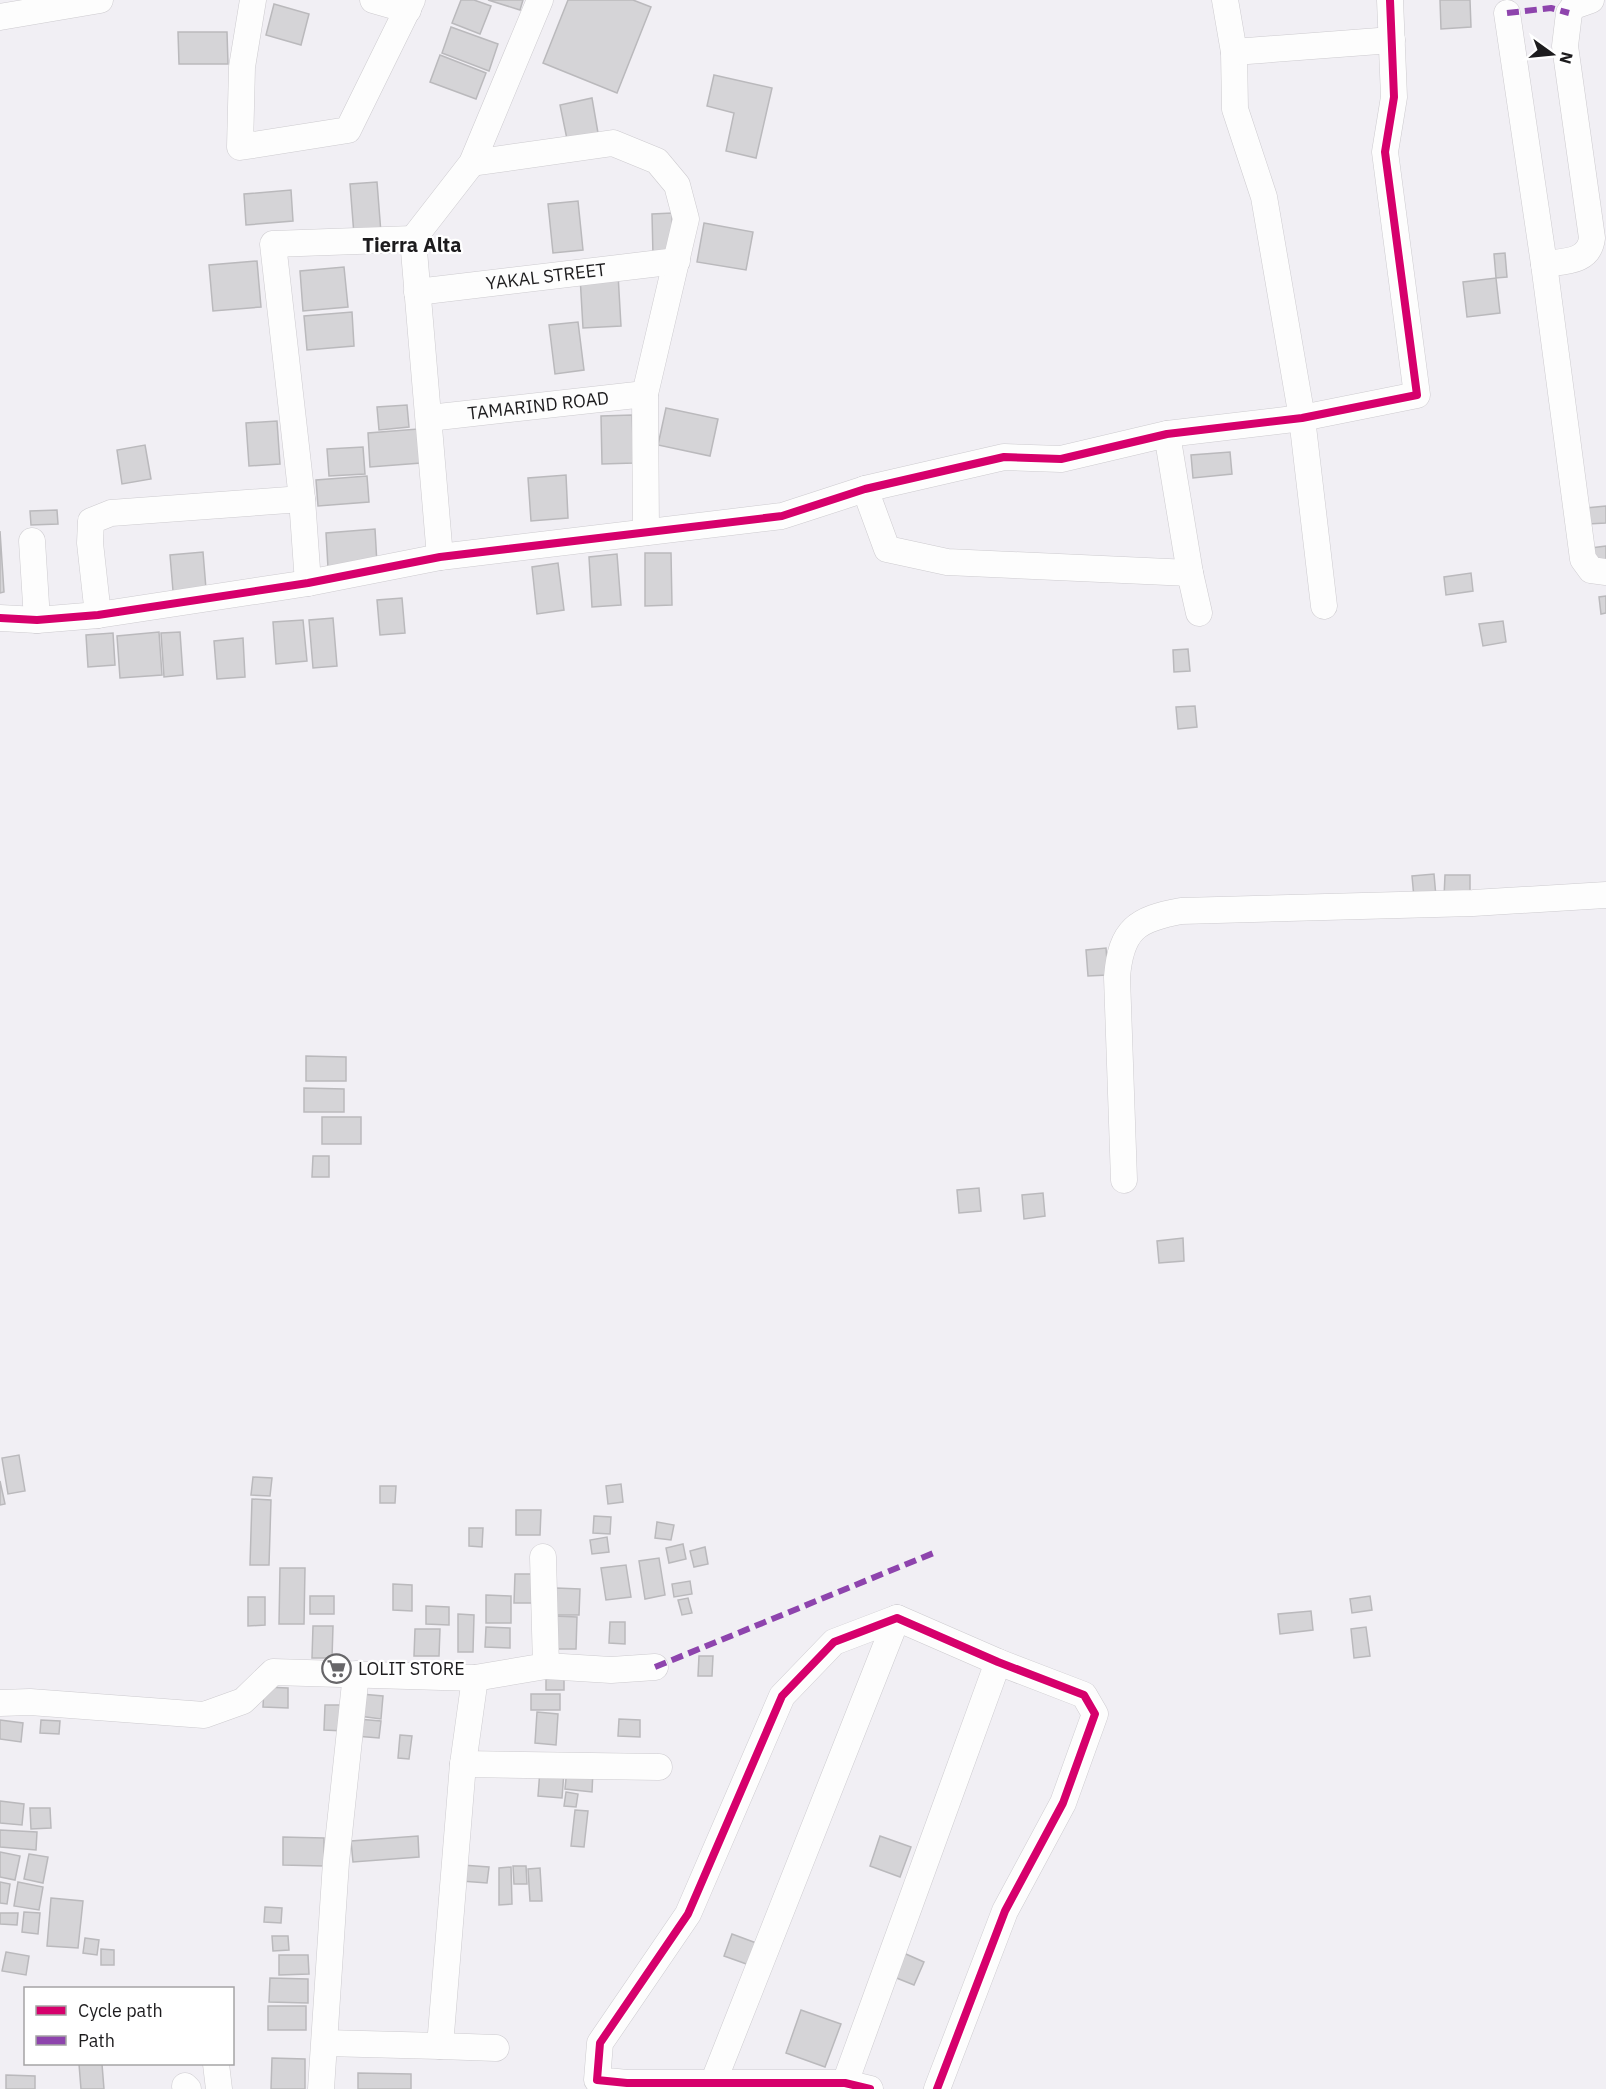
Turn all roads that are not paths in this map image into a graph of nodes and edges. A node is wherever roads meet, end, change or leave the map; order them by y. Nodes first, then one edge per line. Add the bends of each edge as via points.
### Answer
1 (100, 0) edge
2 (253, 0) edge
3 (373, 0) edge
4 (540, 0) edge
5 (1225, 0) edge
6 (1390, 0) edge
7 (1592, 0) edge
8 (410, 5) edge
9 (1506, 13) dead end
10 (0, 17) edge
11 (1392, 40) junction
12 (1234, 52) junction
13 (472, 163) junction
14 (413, 239) junction
15 (677, 261) junction
16 (1544, 264) junction
17 (417, 292) junction
18 (645, 394) junction
19 (429, 418) junction
20 (1302, 418) junction
21 (1167, 434) junction
22 (865, 489) junction
23 (302, 499) junction
24 (646, 532) junction
25 (32, 541) dead end
26 (441, 557) junction
27 (1606, 572) edge
28 (1190, 573) junction
29 (308, 583) junction
30 (1324, 606) dead end
31 (1199, 613) dead end
32 (98, 615) junction
33 (0, 618) edge
34 (37, 620) junction
35 (1606, 895) edge
36 (1124, 1180) dead end
37 (543, 1557) dead end
38 (897, 1618) junction
39 (998, 1662) junction
40 (546, 1666) junction
41 (655, 1667) dead end
42 (356, 1674) junction
43 (475, 1678) junction
44 (0, 1703) edge
45 (463, 1764) junction
46 (659, 1767) dead end
47 (325, 2043) junction
48 (440, 2046) junction
49 (496, 2048) dead end
50 (216, 2065) edge
51 (713, 2083) junction
52 (845, 2083) junction
53 (219, 2089) edge
54 (321, 2089) edge
55 (870, 2089) edge
56 (937, 2089) edge

1 - 10 street
2 - 8 street via 242,68 240,147 348,130
3 - 8 street
4 - 13 street
5 - 12 street
6 - 11 street
7 - 16 street via 1574,6 1569,13 1565,46 1591,246 1582,257
9 - 16 street
11 - 12 street
11 - 20 street via 1394,97 1385,152 1417,395
12 - 20 street via 1235,109 1263,197
13 - 14 street
13 - 15 street via 613,143 657,161 677,185 686,219
14 - 17 street
14 - 23 street via 273,244
15 - 17 street, YAKAL STREET
15 - 18 street
16 - 27 street via 1583,559 1591,570
17 - 19 street
18 - 19 street, TAMARIND ROAD
18 - 24 street
19 - 26 street
20 - 21 street
20 - 30 street
21 - 22 street via 1061,459 1004,457
21 - 28 street
22 - 24 street via 782,516
22 - 28 street via 887,549 947,562
23 - 29 street
23 - 32 street via 111,513 91,521
24 - 26 street
25 - 34 street
26 - 29 street
28 - 31 street
29 - 32 street
32 - 34 street
33 - 34 street
35 - 36 street via 1181,911 1142,921 1118,960
37 - 40 street
38 - 39 street
38 - 51 street
38 - 51 street via 834,1642 782,1696 688,1914 600,2043 597,2080
39 - 52 street
39 - 56 street via 1084,1695 1095,1714 1063,1803 1005,1911
40 - 41 street via 611,1670
40 - 43 street
42 - 43 street
42 - 44 street via 273,1672 243,1701 204,1715
42 - 47 street via 336,1862
43 - 45 street
45 - 46 street
45 - 48 street
47 - 48 street
47 - 54 street
48 - 49 street
50 - 53 street
51 - 52 street
52 - 55 street

